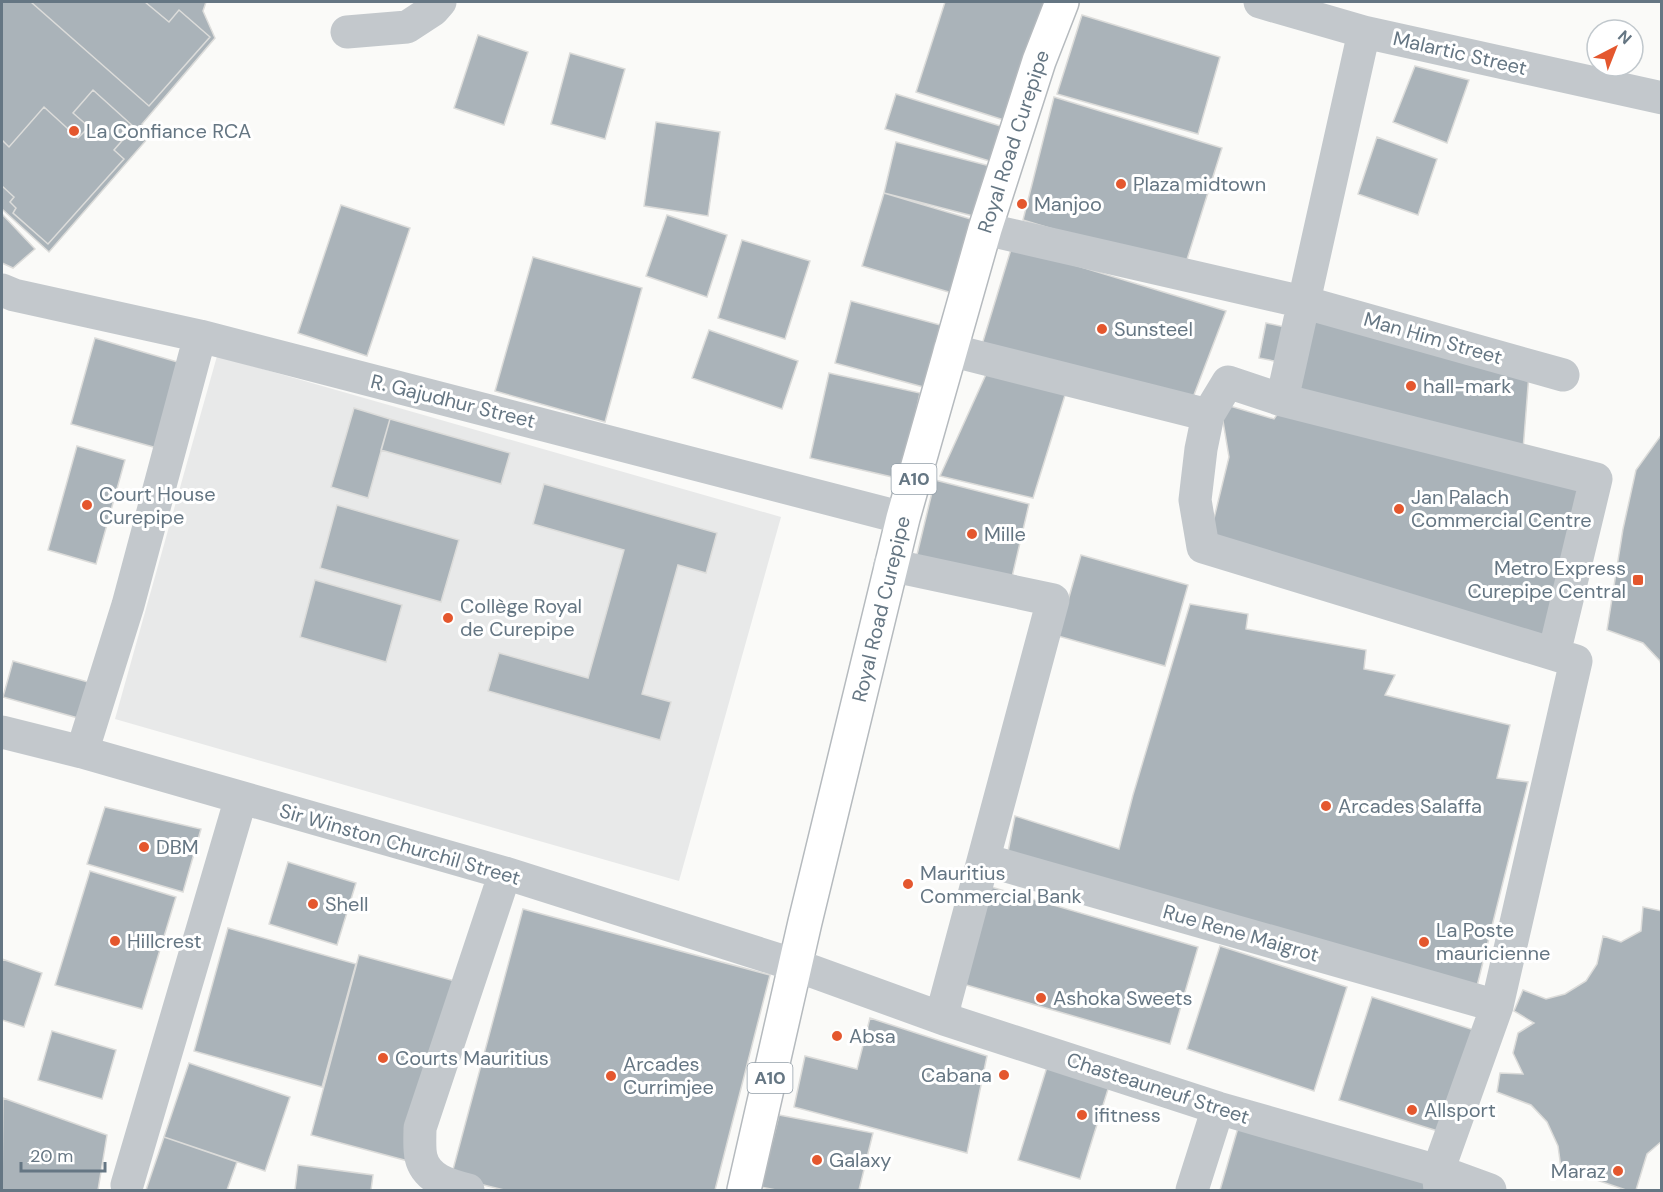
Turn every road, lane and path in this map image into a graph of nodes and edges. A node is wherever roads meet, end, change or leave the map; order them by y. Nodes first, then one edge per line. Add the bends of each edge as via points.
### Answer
1 (440, 2) edge
2 (1062, 2) edge
3 (1260, 2) edge
4 (347, 32) dead end
5 (1364, 32) junction
6 (1662, 98) edge
7 (985, 229) junction
8 (2, 290) edge
9 (1303, 302) junction
10 (200, 336) junction
11 (950, 350) junction
12 (1563, 375) dead end
13 (1282, 400) junction
14 (1208, 415) junction
15 (903, 518) junction
16 (890, 565) junction
17 (1554, 654) junction
18 (2, 732) edge
19 (82, 752) junction
20 (241, 798) junction
21 (985, 860) junction
22 (505, 873) junction
23 (795, 965) junction
24 (1497, 1006) junction
25 (944, 1019) junction
26 (1218, 1108) junction
27 (1439, 1181) edge
28 (127, 1185) dead end
29 (468, 1191) edge
30 (744, 1191) edge
31 (1192, 1191) edge
32 (1490, 1191) edge

1 - 4 street via 407,27
2 - 7 main road, Royal Road Curepipe / A10
3 - 5 street, Malartic Street
5 - 6 street, Malartic Street
5 - 9 street
7 - 9 street, Man Him Street
7 - 11 main road, Royal Road Curepipe / A10
8 - 10 street, R. Gajudhur Street via 14,296
9 - 12 street, Man Him Street
9 - 13 street
10 - 15 street, R. Gajudhur Street
10 - 19 street via 128,605
11 - 14 street
11 - 15 main road, Royal Road Curepipe / A10
13 - 14 street via 1228,382
13 - 17 street via 1596,478
14 - 17 street via 1194,500 1203,547
15 - 16 main road, Royal Road Curepipe / A10
16 - 21 street via 1053,600
16 - 23 main road, Royal Road Curepipe / A10
17 - 24 street via 1576,661
18 - 19 street, Sir Winston Churchil Street
19 - 20 street, Sir Winston Churchil Street
20 - 22 street, Sir Winston Churchil Street
20 - 28 street
21 - 24 street, Rue Rene Maigrot
21 - 25 street via 945,1003
22 - 23 street, Sir Winston Churchil Street
22 - 29 street via 420,1128 421,1157 430,1175
23 - 25 street, Chasteauneuf Street
23 - 30 main road, Royal Road Curepipe / A10
24 - 27 street
25 - 26 street, Chasteauneuf Street
26 - 27 street, Chasteauneuf Street
26 - 31 street
27 - 32 street, Chasteauneuf Street

